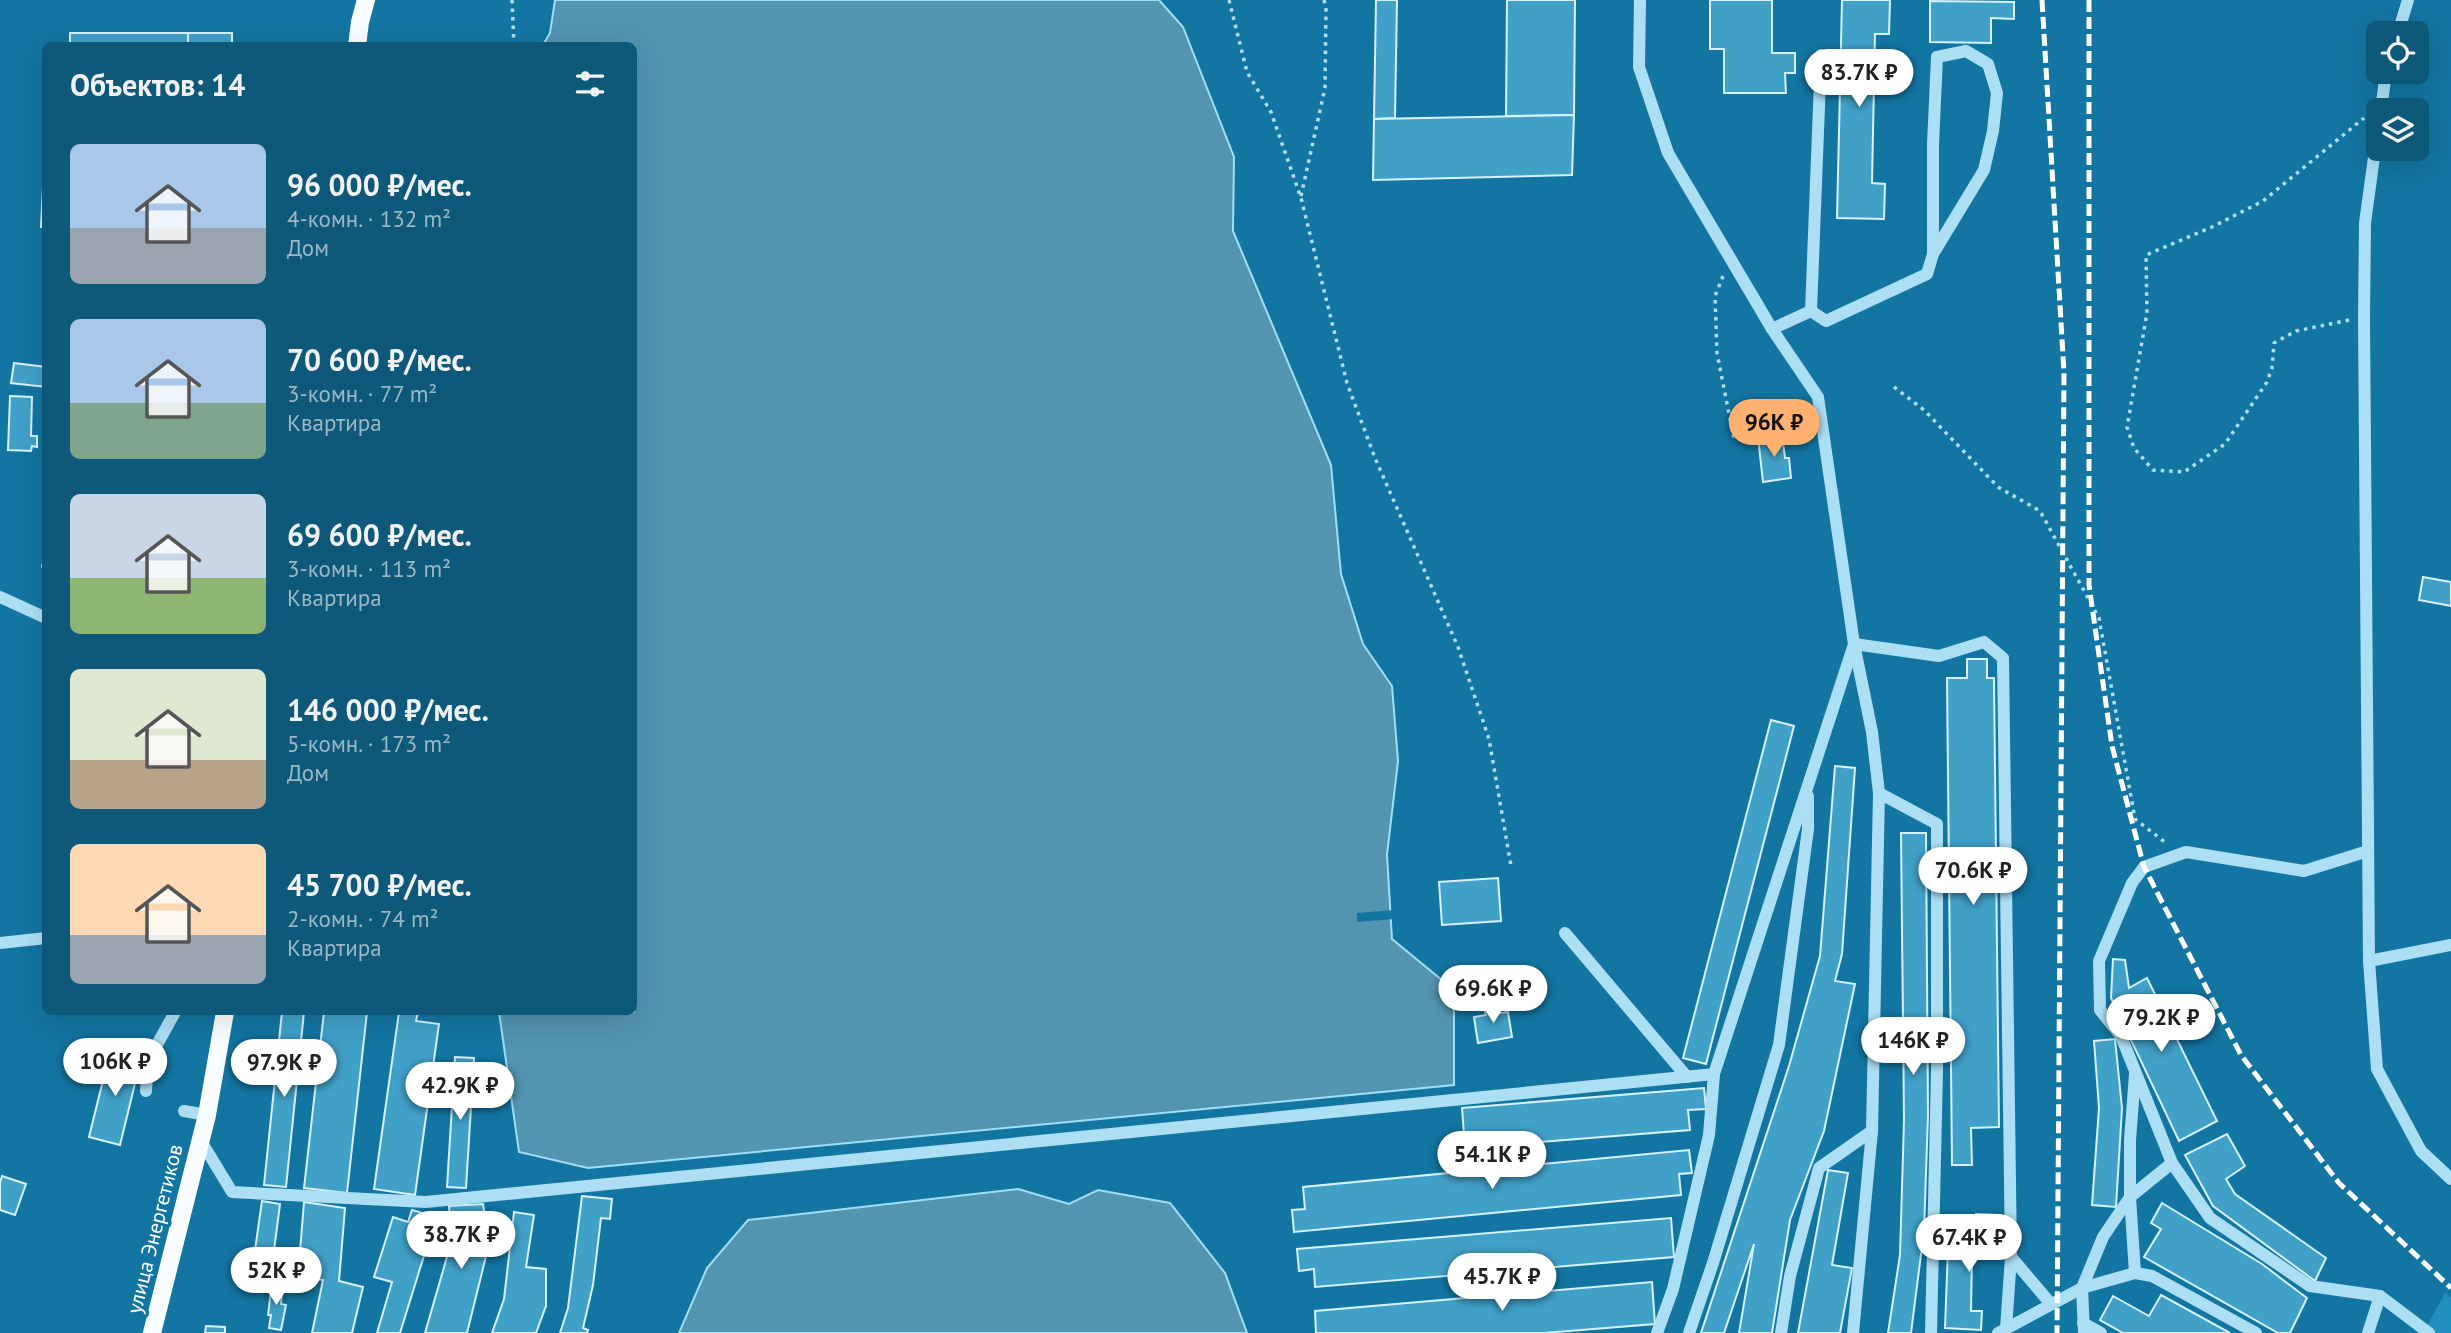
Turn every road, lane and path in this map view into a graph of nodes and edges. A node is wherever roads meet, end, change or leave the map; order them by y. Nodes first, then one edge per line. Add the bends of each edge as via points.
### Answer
1 (366, 0) edge
2 (512, 0) edge
3 (1229, 0) edge
4 (1324, 0) edge
5 (1640, 0) edge
6 (2408, 0) edge
7 (2402, 21) edge
8 (358, 42) edge
9 (514, 42) edge
10 (1821, 55) dead end
11 (2366, 119) edge
12 (2373, 161) edge
13 (1301, 198) junction
14 (1933, 254) junction
15 (1730, 257) junction
16 (1811, 311) junction
17 (2364, 319) junction
18 (1772, 329) junction
19 (1894, 387) dead end
20 (1734, 439) dead end
21 (0, 597) edge
22 (42, 616) edge
23 (1854, 644) junction
24 (1808, 785) junction
25 (1879, 793) junction
26 (2368, 851) junction
27 (2173, 857) junction
28 (1511, 866) dead end
29 (1565, 933) dead end
30 (42, 938) edge
31 (0, 943) edge
32 (2451, 945) edge
33 (2369, 961) junction
34 (173, 1015) edge
35 (224, 1015) edge
36 (2135, 1071) junction
37 (1714, 1074) junction
38 (1687, 1077) junction
39 (146, 1091) dead end
40 (184, 1111) dead end
41 (207, 1115) junction
42 (1872, 1131) junction
43 (201, 1141) junction
44 (2172, 1163) junction
45 (2451, 1179) edge
46 (2130, 1198) junction
47 (2011, 1258) junction
48 (2135, 1273) junction
49 (2082, 1288) junction
50 (2380, 1296) junction
51 (2051, 1304) junction
52 (2084, 1328) edge
53 (2002, 1331) edge
54 (152, 1333) edge
55 (1657, 1333) edge
56 (1689, 1333) edge
57 (1781, 1333) edge
58 (1853, 1333) edge
59 (1931, 1333) edge
60 (2101, 1333) edge
61 (2256, 1333) edge
62 (2368, 1333) edge
63 (2429, 1333) edge

1 - 8 main road
2 - 9 path
3 - 13 path via 1247,72 1271,112
4 - 13 path via 1325,88
5 - 15 street via 1639,67 1668,153
6 - 7 street
10 - 16 street
11 - 17 path via 2263,201 2147,255 2147,313 2127,427 2134,448 2153,470 2184,472 2225,444 2267,382 2274,343 2296,331
12 - 17 street via 2365,223
13 - 28 path via 1347,383 1458,647 1489,739
14 - 14 street via 1937,57 1966,51 1988,64 1997,93 1993,131 1984,170
14 - 16 street via 1927,274 1826,321
15 - 18 street
15 - 20 path via 1715,296 1717,353
16 - 18 street
17 - 26 street
18 - 23 street via 1818,397
19 - 27 path via 1924,410 1998,487 2040,511 2099,618 2134,819 2170,846
21 - 22 street
23 - 24 street
23 - 25 street
23 - 47 street via 1938,656 1984,642 2003,658
24 - 37 street
24 - 56 street via 1808,830 1779,1045
25 - 42 street
25 - 59 street via 1937,824
26 - 27 street via 2304,871 2186,852
26 - 33 street
27 - 36 street via 2144,867 2132,883 2099,961 2100,1010 2121,1036
29 - 38 street
30 - 31 street
32 - 33 street
33 - 45 street via 2377,1069 2421,1152
34 - 39 street via 148,1061
35 - 41 main road, улица Энергетиков
36 - 44 street
36 - 46 street
37 - 38 street
37 - 55 street via 1709,1135 1673,1289
38 - 43 street via 426,1202 232,1192
40 - 41 street
41 - 43 main road, улица Энергетиков
42 - 57 street via 1819,1168 1790,1276
42 - 58 street
43 - 54 main road, улица Энергетиков
44 - 46 street
44 - 50 street via 2210,1218 2310,1286
46 - 48 street
46 - 49 street via 2104,1237
47 - 51 street
47 - 53 street
48 - 49 street
48 - 61 street via 2152,1276
49 - 51 street
49 - 52 street
50 - 62 street
50 - 63 street
51 - 53 street
52 - 60 street

